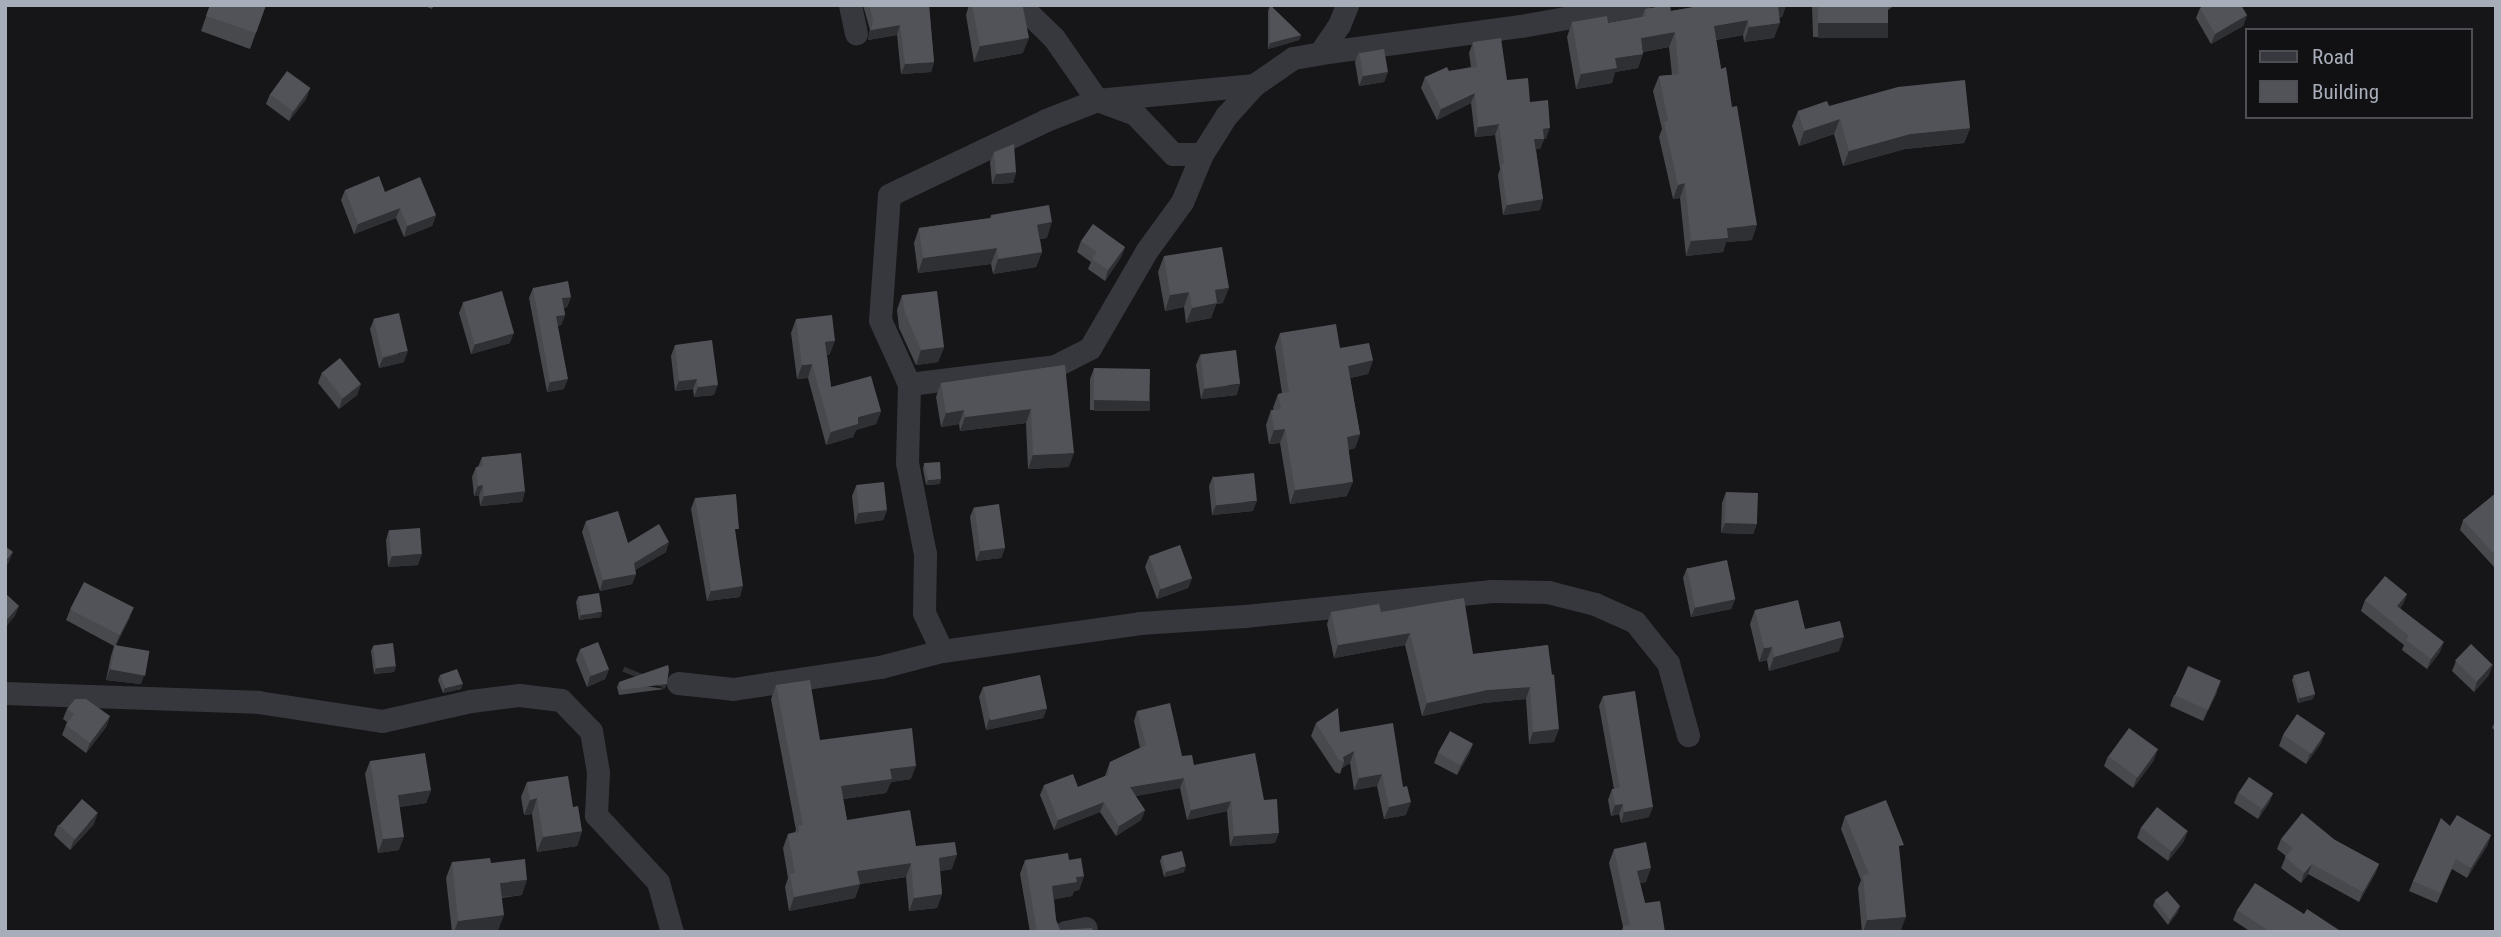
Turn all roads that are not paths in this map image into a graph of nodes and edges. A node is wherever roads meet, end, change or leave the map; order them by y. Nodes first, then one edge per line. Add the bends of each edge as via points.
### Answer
1 (850, 5) edge
2 (1020, 5) edge
3 (1348, 5) edge
4 (1639, 5) edge
5 (856, 33) dead end
6 (1320, 53) junction
7 (1254, 85) junction
8 (1097, 100) junction
9 (1202, 154) junction
10 (909, 384) junction
11 (942, 651) junction
12 (678, 683) dead end
13 (5, 693) edge
14 (1688, 735) dead end
15 (671, 932) edge

1 - 5 street
2 - 8 street via 1054,38
3 - 6 street
4 - 6 street
6 - 7 street via 1293,58
7 - 8 street
7 - 9 street via 1226,116
8 - 9 street via 1135,114 1173,154
8 - 10 street via 889,195 880,320
9 - 10 street via 1182,202 1147,250 1090,348 1055,366
10 - 11 street via 907,462 925,554 924,613
11 - 12 street via 880,667 733,689
11 - 14 street via 1140,623 1492,591 1548,592 1595,604 1635,622 1668,663
13 - 15 street via 258,702 382,721 519,695 561,700 591,731 598,772 596,815 658,882

